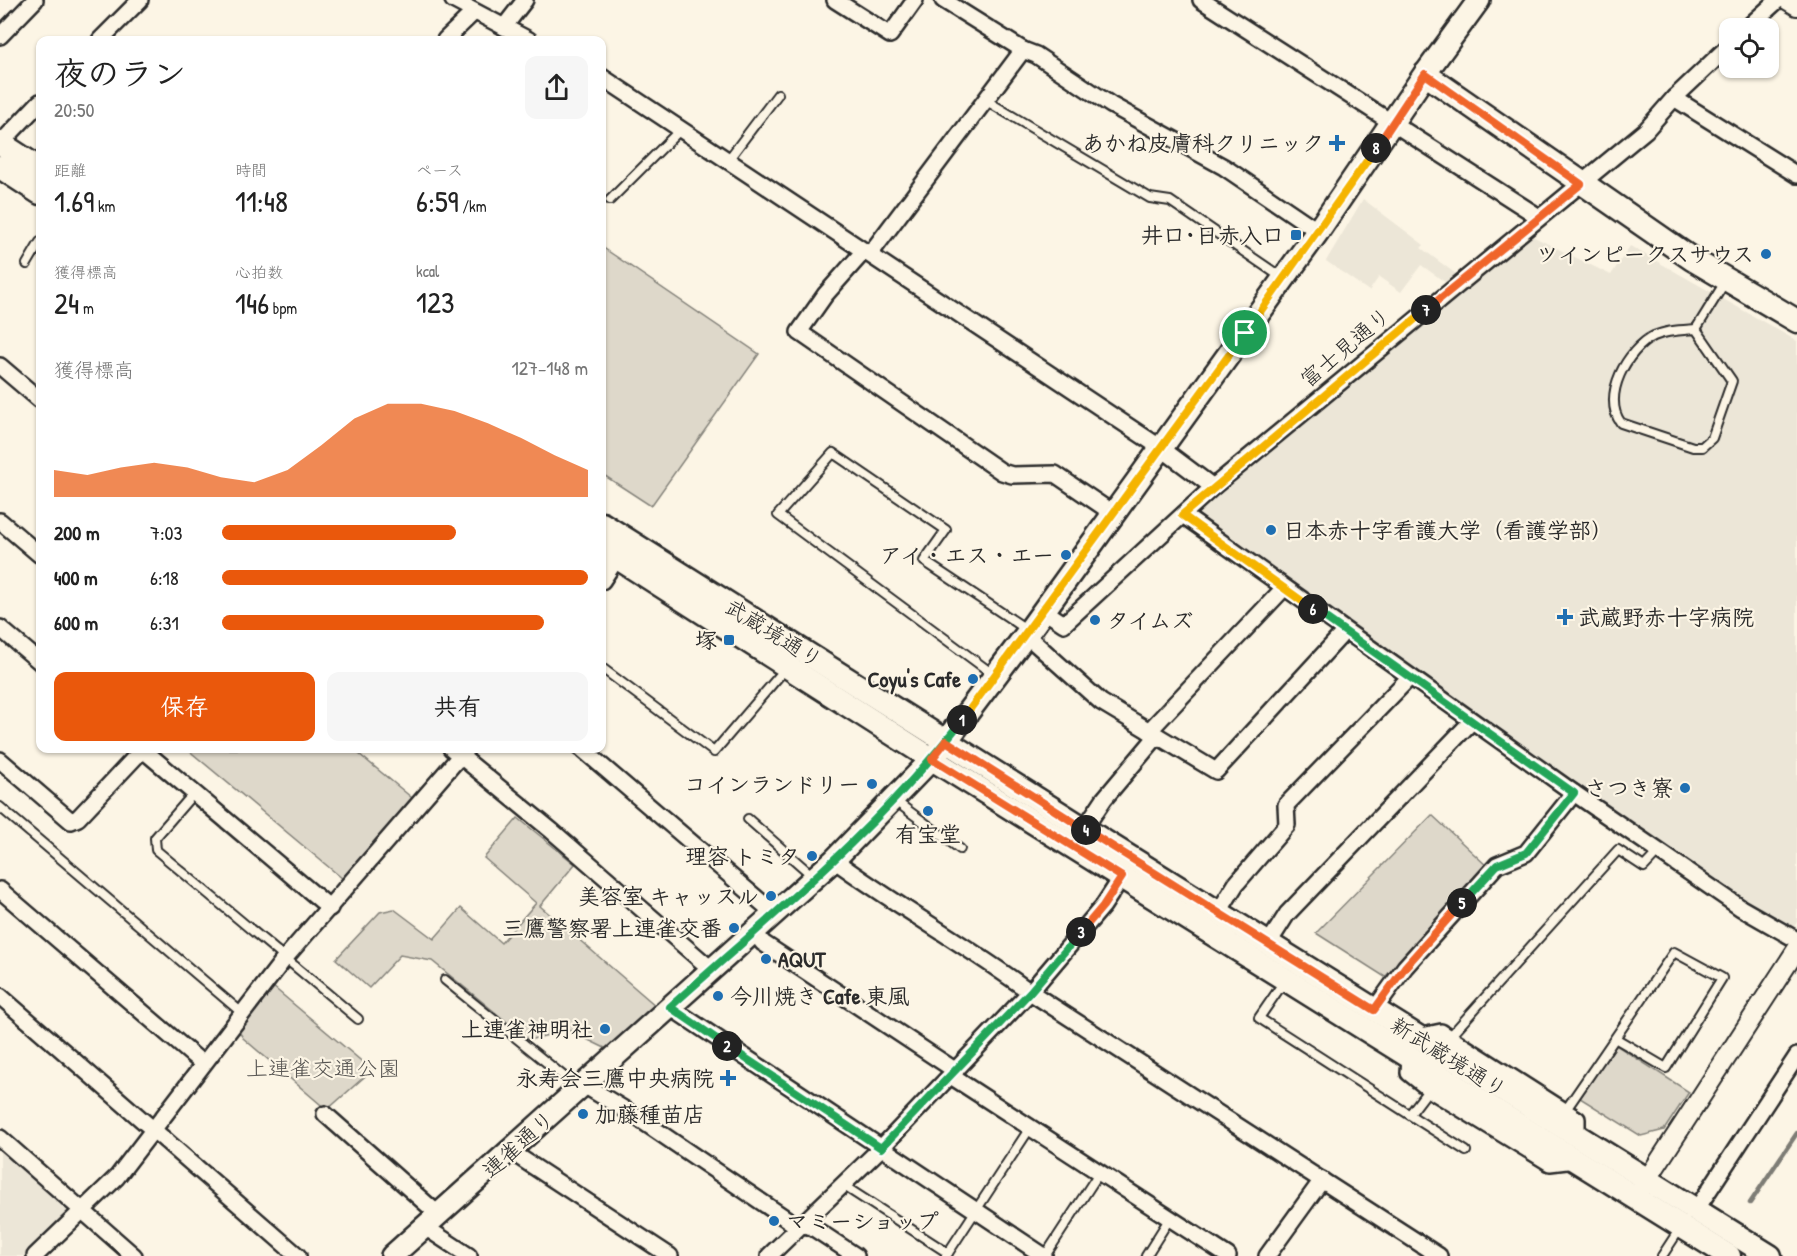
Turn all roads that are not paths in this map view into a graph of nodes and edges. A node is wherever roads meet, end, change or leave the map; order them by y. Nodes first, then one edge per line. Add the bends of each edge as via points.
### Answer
1 (35, 0) edge
2 (140, 0) edge
3 (453, 0) edge
4 (525, 0) edge
5 (835, 0) edge
6 (915, 0) edge
7 (943, 0) edge
8 (1201, 0) edge
9 (1479, 0) edge
10 (1778, 0) edge
11 (1787, 0) edge
12 (1797, 6) edge
13 (474, 12) junction
14 (1758, 18) edge
15 (504, 27) junction
16 (0, 36) edge
17 (104, 36) edge
18 (450, 36) edge
19 (522, 36) edge
20 (1023, 50) junction
21 (1719, 55) edge
22 (1425, 74) junction
23 (606, 80) edge
24 (778, 94) dead end
25 (1674, 98) junction
26 (985, 100) junction
27 (36, 106) edge
28 (1394, 123) junction
29 (681, 129) junction
30 (0, 143) edge
31 (728, 160) junction
32 (0, 166) edge
33 (36, 166) edge
34 (1797, 175) edge
35 (1581, 184) junction
36 (36, 189) edge
37 (610, 200) dead end
38 (1539, 217) junction
39 (1318, 231) junction
40 (36, 249) edge
41 (867, 252) junction
42 (27, 264) dead end
43 (1283, 279) junction
44 (1726, 280) junction
45 (1797, 321) edge
46 (1696, 329) junction
47 (0, 366) edge
48 (36, 397) edge
49 (1161, 448) junction
50 (1213, 487) junction
51 (1114, 514) junction
52 (1182, 515) junction
53 (0, 521) edge
54 (606, 527) edge
55 (36, 552) edge
56 (609, 553) edge
57 (1284, 588) junction
58 (1043, 610) junction
59 (0, 628) edge
60 (1345, 631) junction
61 (1027, 633) junction
62 (36, 659) edge
63 (787, 667) junction
64 (606, 671) edge
65 (996, 676) junction
66 (1410, 677) junction
67 (1472, 721) junction
68 (1153, 733) junction
69 (939, 750) junction
70 (138, 753) edge
71 (147, 753) edge
72 (458, 753) edge
73 (462, 753) edge
74 (587, 753) edge
75 (0, 760) edge
76 (194, 793) junction
77 (1574, 793) junction
78 (894, 800) junction
79 (0, 807) edge
80 (748, 819) dead end
81 (1084, 829) junction
82 (960, 849) dead end
83 (1659, 851) junction
84 (834, 860) junction
85 (1122, 877) junction
86 (815, 878) junction
87 (0, 890) edge
88 (330, 908) junction
89 (1218, 913) junction
90 (774, 914) junction
91 (754, 933) junction
92 (1797, 940) edge
93 (1268, 944) junction
94 (1797, 950) edge
95 (285, 958) junction
96 (712, 970) junction
97 (1286, 979) junction
98 (446, 980) dead end
99 (1030, 992) junction
100 (0, 996) edge
101 (670, 1007) junction
102 (1374, 1010) junction
103 (242, 1013) junction
104 (358, 1019) dead end
105 (1454, 1032) dead end
106 (1615, 1038) junction
107 (1413, 1047) junction
108 (1797, 1056) edge
109 (203, 1064) junction
110 (953, 1073) junction
111 (581, 1087) junction
112 (1429, 1089) junction
113 (1565, 1111) junction
114 (326, 1113) dead end
115 (1410, 1114) junction
116 (1030, 1128) junction
117 (155, 1130) junction
118 (1577, 1137) junction
119 (0, 1138) edge
120 (881, 1148) junction
121 (510, 1151) junction
122 (1466, 1151) dead end
123 (1575, 1160) junction
124 (1099, 1173) junction
125 (1322, 1180) junction
126 (841, 1184) junction
127 (1641, 1189) junction
128 (975, 1211) junction
129 (83, 1212) junction
130 (1170, 1218) junction
131 (1688, 1219) junction
132 (432, 1221) junction
133 (802, 1225) junction
134 (947, 1255) edge
135 (35, 1256) edge
136 (134, 1256) edge
137 (298, 1256) edge
138 (392, 1256) edge
139 (469, 1256) edge
140 (670, 1256) edge
141 (769, 1256) edge
142 (856, 1256) edge
143 (1045, 1256) edge
144 (1146, 1256) edge
145 (1228, 1256) edge
146 (1267, 1256) edge
147 (1439, 1256) edge
148 (1662, 1256) edge
149 (1729, 1256) edge
150 (1770, 1256) edge

1 - 16 street
2 - 17 street
3 - 13 street
4 - 15 street
5 - 6 street via 890,35
7 - 20 street
8 - 28 street
9 - 22 main road, 連雀通り
10 - 14 street
11 - 12 street
13 - 15 street
13 - 18 street
15 - 19 street
20 - 26 street
20 - 39 street via 1111,105 1224,167
21 - 25 street, 富士見通り
22 - 28 main road, 連雀通り
22 - 35 main road
23 - 29 street
24 - 31 lane
25 - 34 street
25 - 35 street, 富士見通り via 1646,130
26 - 41 street
26 - 43 lane via 1150,198 1170,201
27 - 30 street
28 - 38 street
28 - 39 main road, 連雀通り
29 - 31 street
29 - 37 lane
30 - 33 main road
31 - 41 street
32 - 36 main road
35 - 38 street, 富士見通り
35 - 44 main road
38 - 50 street, 富士見通り
39 - 43 main road, 連雀通り
40 - 42 lane
41 - 49 street
41 - 51 street via 825,295 799,332 1002,472 1055,474
43 - 49 main road, 連雀通り
44 - 45 main road
44 - 46 lane
46 - 46 lane via 1732,381 1712,438 1702,447 1693,447 1621,423 1612,401 1625,363 1654,336
47 - 48 street
49 - 50 street
49 - 51 main road, 連雀通り
50 - 52 street, 富士見通り
51 - 58 main road, 連雀通り
52 - 57 street
52 - 58 street, 富士見通り via 1064,624
53 - 55 street
54 - 69 main road, 武蔵境通り
56 - 63 main road, 武蔵境通り
57 - 60 street
57 - 68 street
58 - 61 main road, 連雀通り
59 - 62 street
60 - 66 street
60 - 68 street via 1216,771
61 - 65 main road, 連雀通り
61 - 65 lane via 924,561 946,530 833,453 778,515
61 - 68 street via 1101,702
63 - 64 lane via 714,752
63 - 69 main road, 武蔵境通り
65 - 69 main road, 連雀通り
66 - 67 street
66 - 89 street via 1286,805 1287,825 1236,884
67 - 77 street
67 - 93 street via 1287,914
68 - 81 street
69 - 78 main road, 連雀通り
69 - 81 main road, 新武蔵境通り
69 - 85 main road, 新武蔵境通り
70 - 75 street via 78,818 71,820
71 - 76 street
72 - 88 street
73 - 96 street
74 - 90 street
76 - 88 street
76 - 95 lane via 155,838 156,850
77 - 83 street
77 - 102 street via 1526,853 1497,865 1405,967
78 - 82 lane
78 - 84 main road, 連雀通り
79 - 103 lane
80 - 86 lane
81 - 89 main road, 新武蔵境通り
83 - 92 street via 1741,908
83 - 105 lane via 1644,867 1618,850
84 - 86 main road, 連雀通り
84 - 99 street
85 - 97 main road, 新武蔵境通り
85 - 99 street via 1103,906
86 - 90 main road, 連雀通り
87 - 109 street
88 - 95 street
89 - 93 main road, 新武蔵境通り
90 - 91 main road, 連雀通り
91 - 96 main road, 連雀通り
91 - 110 street
93 - 102 main road, 新武蔵境通り
94 - 127 street
95 - 103 street
95 - 104 lane
96 - 101 main road, 連雀通り
97 - 107 main road, 新武蔵境通り
97 - 115 lane via 1260,1018
98 - 111 lane
99 - 110 street
99 - 125 street
100 - 117 street
101 - 111 main road, 連雀通り
101 - 120 street
102 - 107 main road, 新武蔵境通り
103 - 109 street
106 - 106 lane via 1674,952 1722,978 1666,1068
106 - 113 lane
107 - 112 street via 1409,1073
107 - 113 street via 1441,1032
107 - 118 main road, 新武蔵境通り
107 - 123 main road, 新武蔵境通り
108 - 131 street
109 - 117 street
110 - 116 street
110 - 120 street
111 - 121 main road, 連雀通り
111 - 133 street via 632,1114 791,1222
112 - 115 lane
112 - 123 street via 1550,1163
113 - 118 street via 1577,1119
114 - 132 street
115 - 122 lane
116 - 124 street
116 - 128 lane
117 - 129 street via 117,1178
117 - 137 street
118 - 127 main road, 新武蔵境通り
119 - 129 street
120 - 126 street
120 - 128 street
121 - 132 main road, 連雀通り
121 - 140 street
123 - 127 main road, 新武蔵境通り
124 - 130 street
124 - 143 lane
125 - 146 street
125 - 147 street
126 - 133 street
126 - 134 lane
127 - 131 main road, 新武蔵境通り
128 - 134 lane
128 - 143 street
129 - 135 street
129 - 136 street
130 - 144 lane
130 - 145 street
131 - 148 lane
131 - 149 main road, 新武蔵境通り
131 - 150 main road, 新武蔵境通り
132 - 138 main road, 連雀通り
132 - 139 street
133 - 141 street
133 - 142 street via 812,1227

